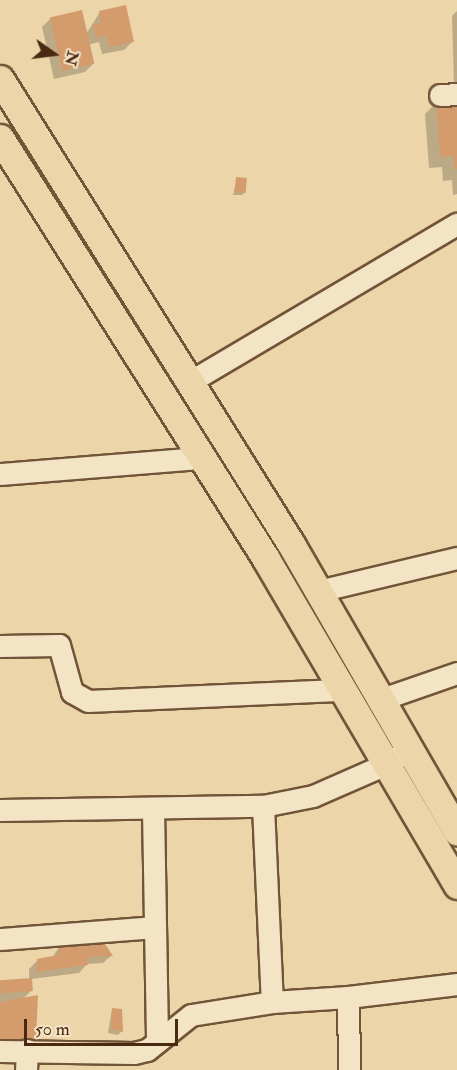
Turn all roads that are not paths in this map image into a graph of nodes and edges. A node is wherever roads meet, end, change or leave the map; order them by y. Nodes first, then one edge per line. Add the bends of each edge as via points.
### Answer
1 (0, 79) edge
2 (0, 138) edge
3 (457, 224) edge
4 (191, 381) junction
5 (201, 458) junction
6 (0, 474) edge
7 (291, 544) junction
8 (457, 558) edge
9 (266, 559) junction
10 (318, 591) junction
11 (0, 646) edge
12 (457, 673) edge
13 (344, 690) junction
14 (382, 699) junction
15 (410, 748) junction
16 (388, 763) junction
17 (263, 807) junction
18 (153, 809) junction
19 (0, 810) edge
20 (457, 831) edge
21 (457, 885) edge
22 (155, 927) junction
23 (0, 939) edge
24 (457, 984) edge
25 (348, 998) junction
26 (272, 1002) junction
27 (157, 1041) junction
28 (0, 1051) edge
29 (26, 1060) edge
30 (133, 1062) edge
31 (349, 1070) edge

1 - 4 main road
2 - 5 main road
3 - 4 street
4 - 7 main road
5 - 6 street
5 - 9 main road
7 - 9 main road
7 - 10 main road
8 - 10 street
9 - 13 main road
10 - 14 main road
11 - 13 street via 59,645 72,693 88,701
12 - 14 street
13 - 16 main road
14 - 15 main road
15 - 16 street
15 - 20 main road
16 - 17 street via 313,796
16 - 21 main road
17 - 18 street
17 - 26 street
18 - 19 street
18 - 22 street
22 - 23 street
22 - 27 street
24 - 25 street
25 - 26 street
25 - 31 street
26 - 27 street via 191,1015
27 - 30 street
28 - 29 street
29 - 30 street

